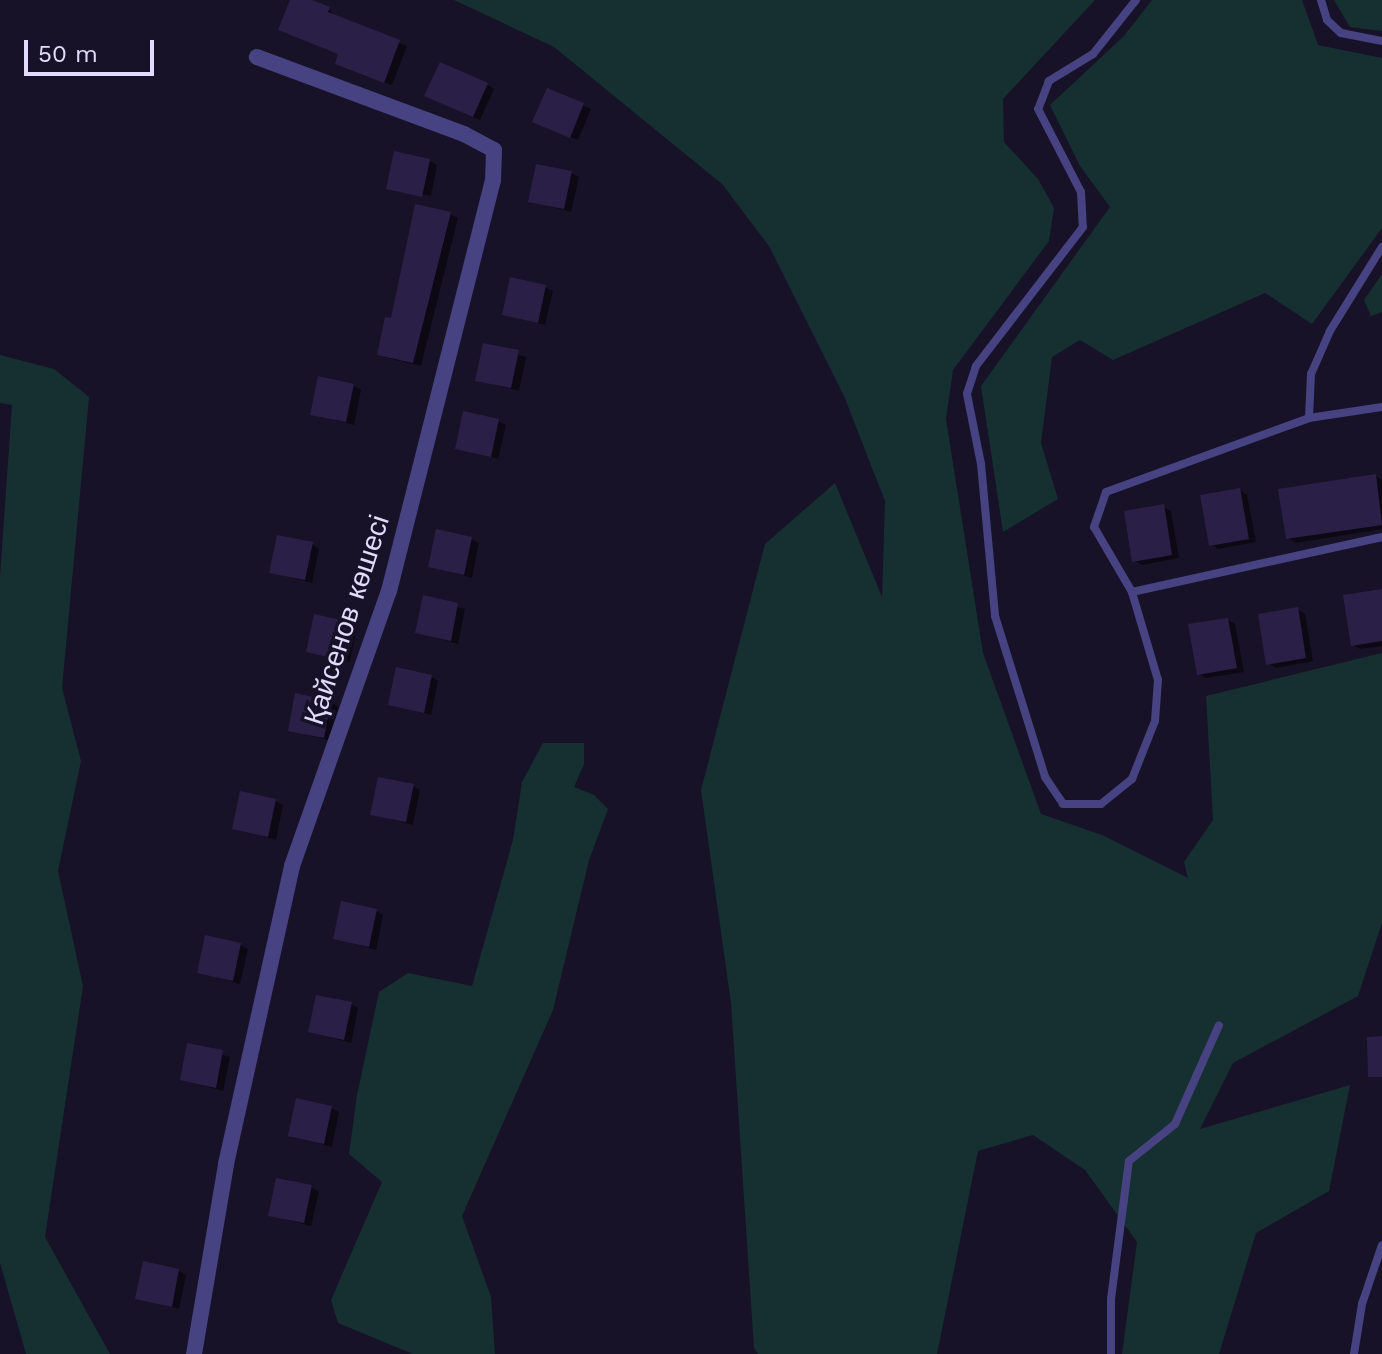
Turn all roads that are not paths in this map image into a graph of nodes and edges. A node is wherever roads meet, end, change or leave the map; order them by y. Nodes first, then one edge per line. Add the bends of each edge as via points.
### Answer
1 (1136, 0) edge
2 (1321, 0) edge
3 (1382, 41) edge
4 (257, 57) dead end
5 (1382, 247) edge
6 (1382, 407) edge
7 (1309, 418) junction
8 (1382, 537) edge
9 (1132, 592) junction
10 (1219, 1025) dead end
11 (1382, 1245) edge
12 (194, 1354) edge
13 (1111, 1354) edge
14 (1354, 1354) edge

1 - 9 lane via 1093,54 1049,81 1038,109 1081,192 1083,227 976,366 967,394 981,464 995,616 1045,777 1063,804 1101,804 1132,779 1155,721 1158,680
2 - 3 lane via 1327,20 1341,33
4 - 12 street, Қайсенов көшесі via 494,150 493,180 389,591 292,866 226,1164
5 - 7 lane via 1330,331 1311,374
6 - 7 lane
7 - 9 lane via 1106,492 1094,527
8 - 9 lane
10 - 13 lane via 1175,1124 1129,1161 1111,1299
11 - 14 lane via 1362,1304

